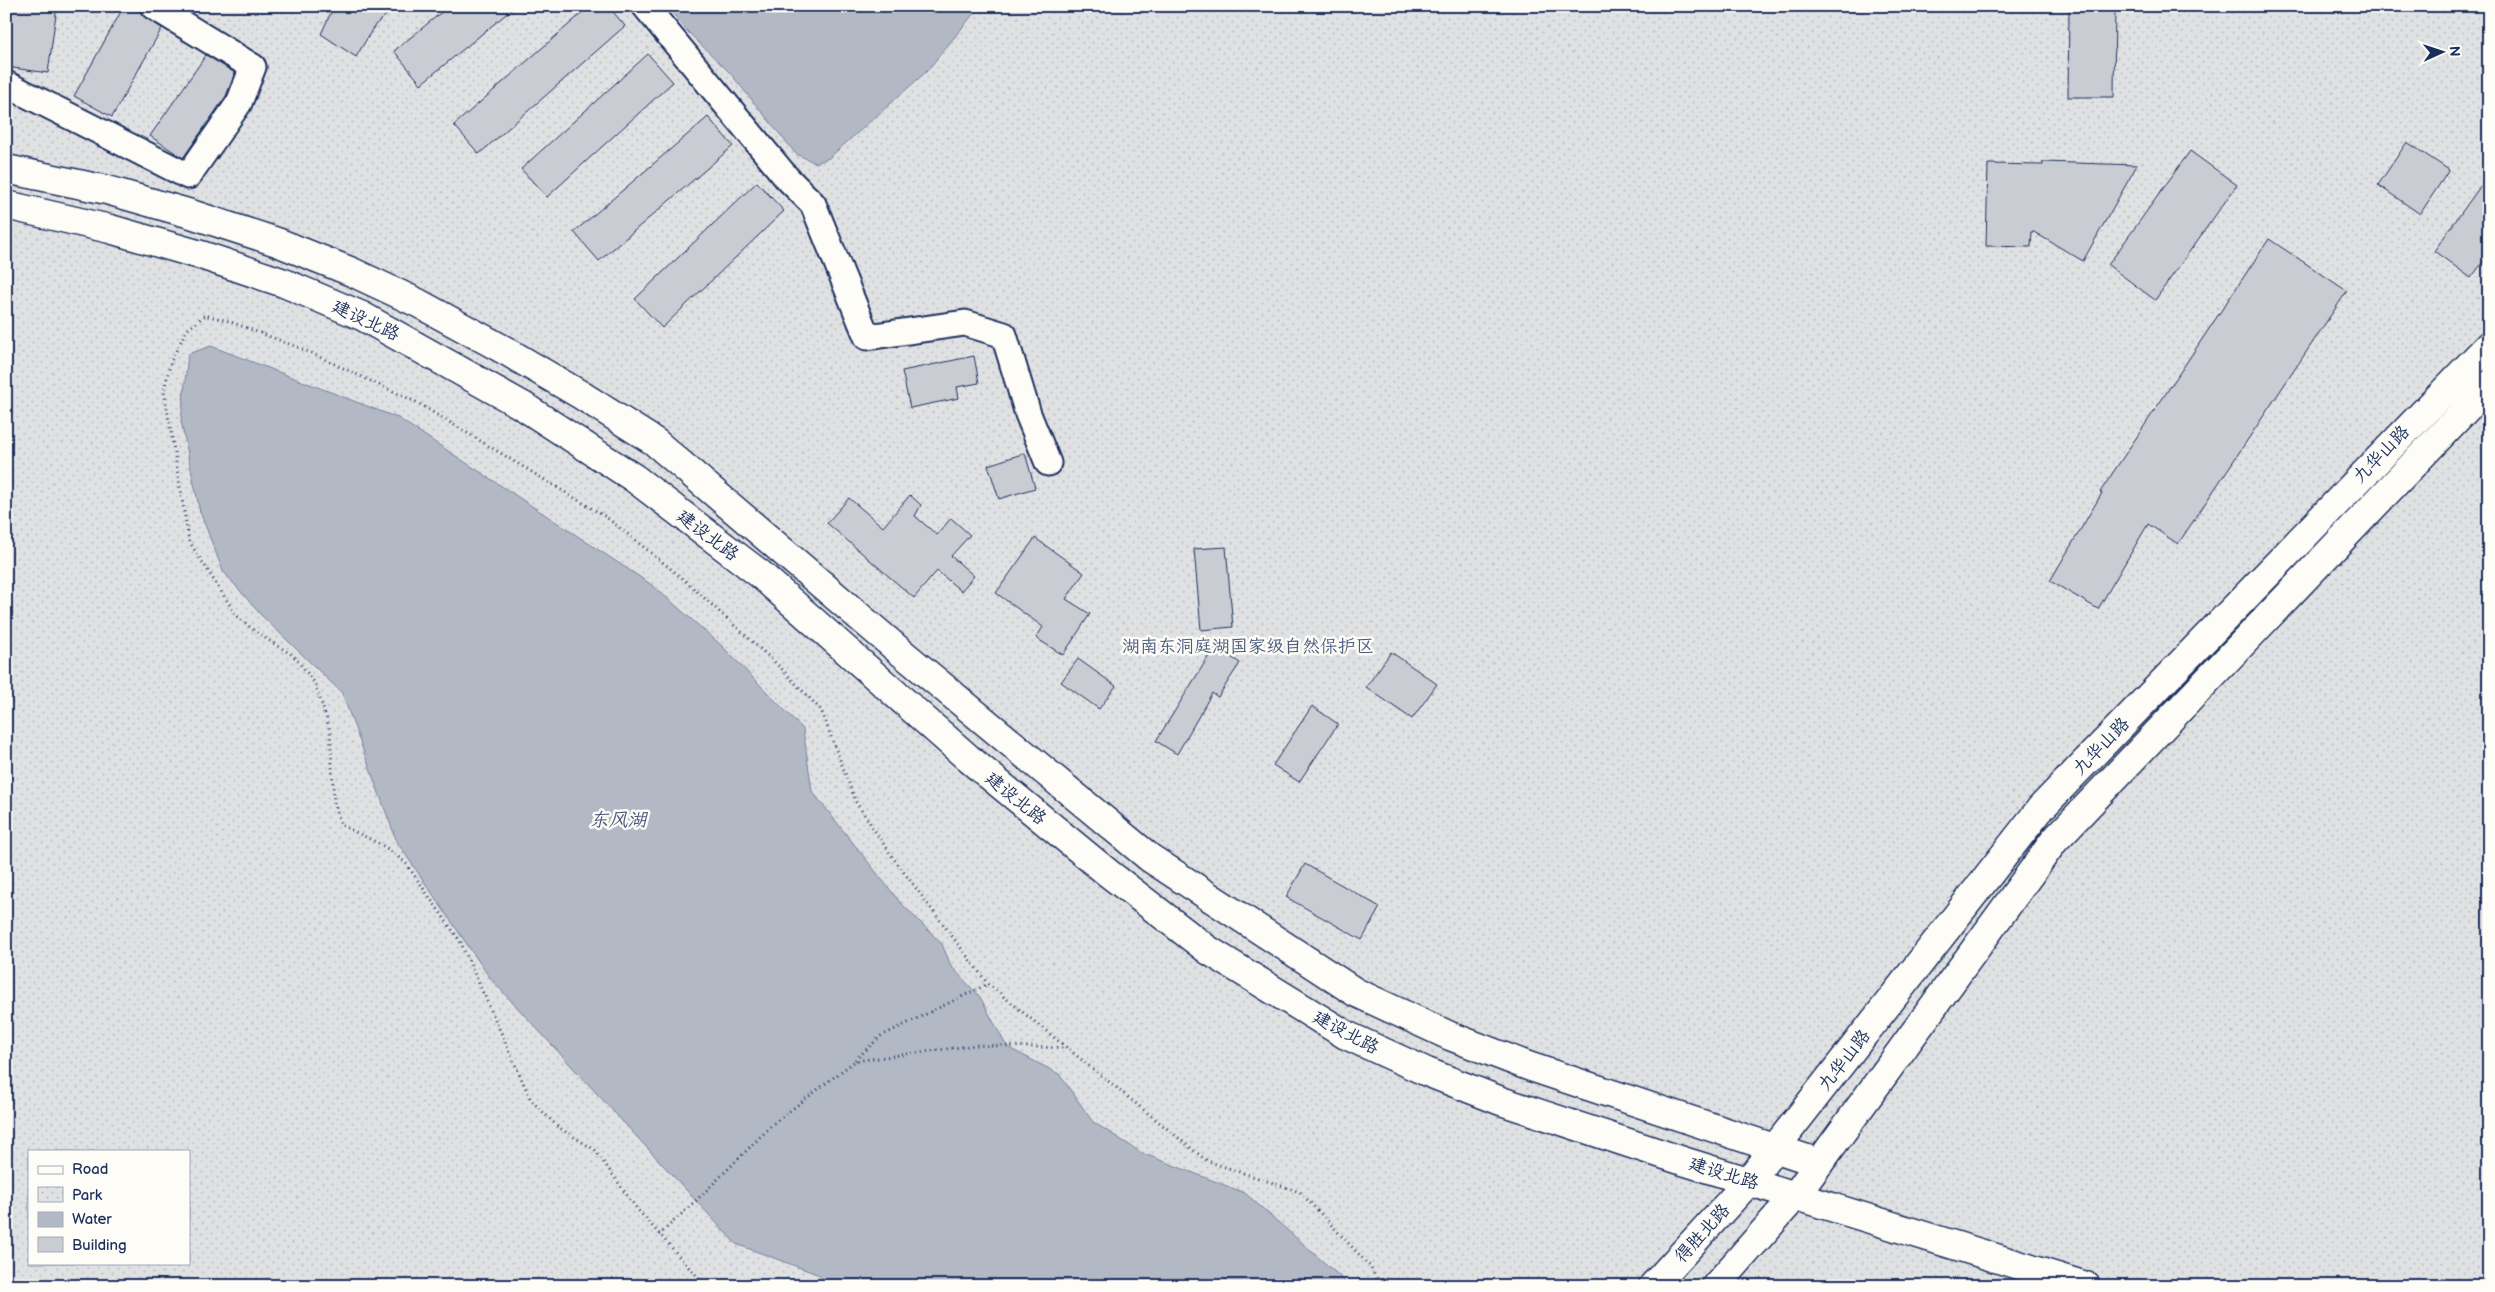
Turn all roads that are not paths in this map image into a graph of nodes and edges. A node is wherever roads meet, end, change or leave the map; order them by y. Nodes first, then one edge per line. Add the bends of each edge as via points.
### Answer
1 (153, 6) edge
2 (646, 6) edge
3 (6, 84) edge
4 (6, 169) edge
5 (6, 205) edge
6 (2489, 345) edge
7 (2489, 385) edge
8 (1048, 463) dead end
9 (1774, 1149) junction
10 (1819, 1163) junction
11 (1750, 1180) junction
12 (1796, 1195) junction
13 (1654, 1286) edge
14 (1716, 1286) edge
15 (2086, 1286) edge

1 - 3 street via 253,67 239,103 188,176
2 - 8 street via 786,177 813,204 867,337 965,323 1004,335 1028,414
4 - 9 main road via 107,190 277,242 410,299 508,352 655,442 896,648 1150,858 1354,992 1450,1036 1528,1066
5 - 11 main road, 建设北路 via 110,229 284,283 362,316 422,348 523,406 634,478 760,574 968,758 1208,950 1346,1035 1427,1072 1501,1101
6 - 9 main road, 九华山路 via 2041,808
7 - 10 main road, 九华山路 via 2054,841
9 - 10 main road
9 - 11 main road, 九华山路
10 - 12 main road, 九华山路
11 - 12 main road, 建设北路
11 - 13 main road, 得胜北路
12 - 14 main road
12 - 15 main road, 建设北路

